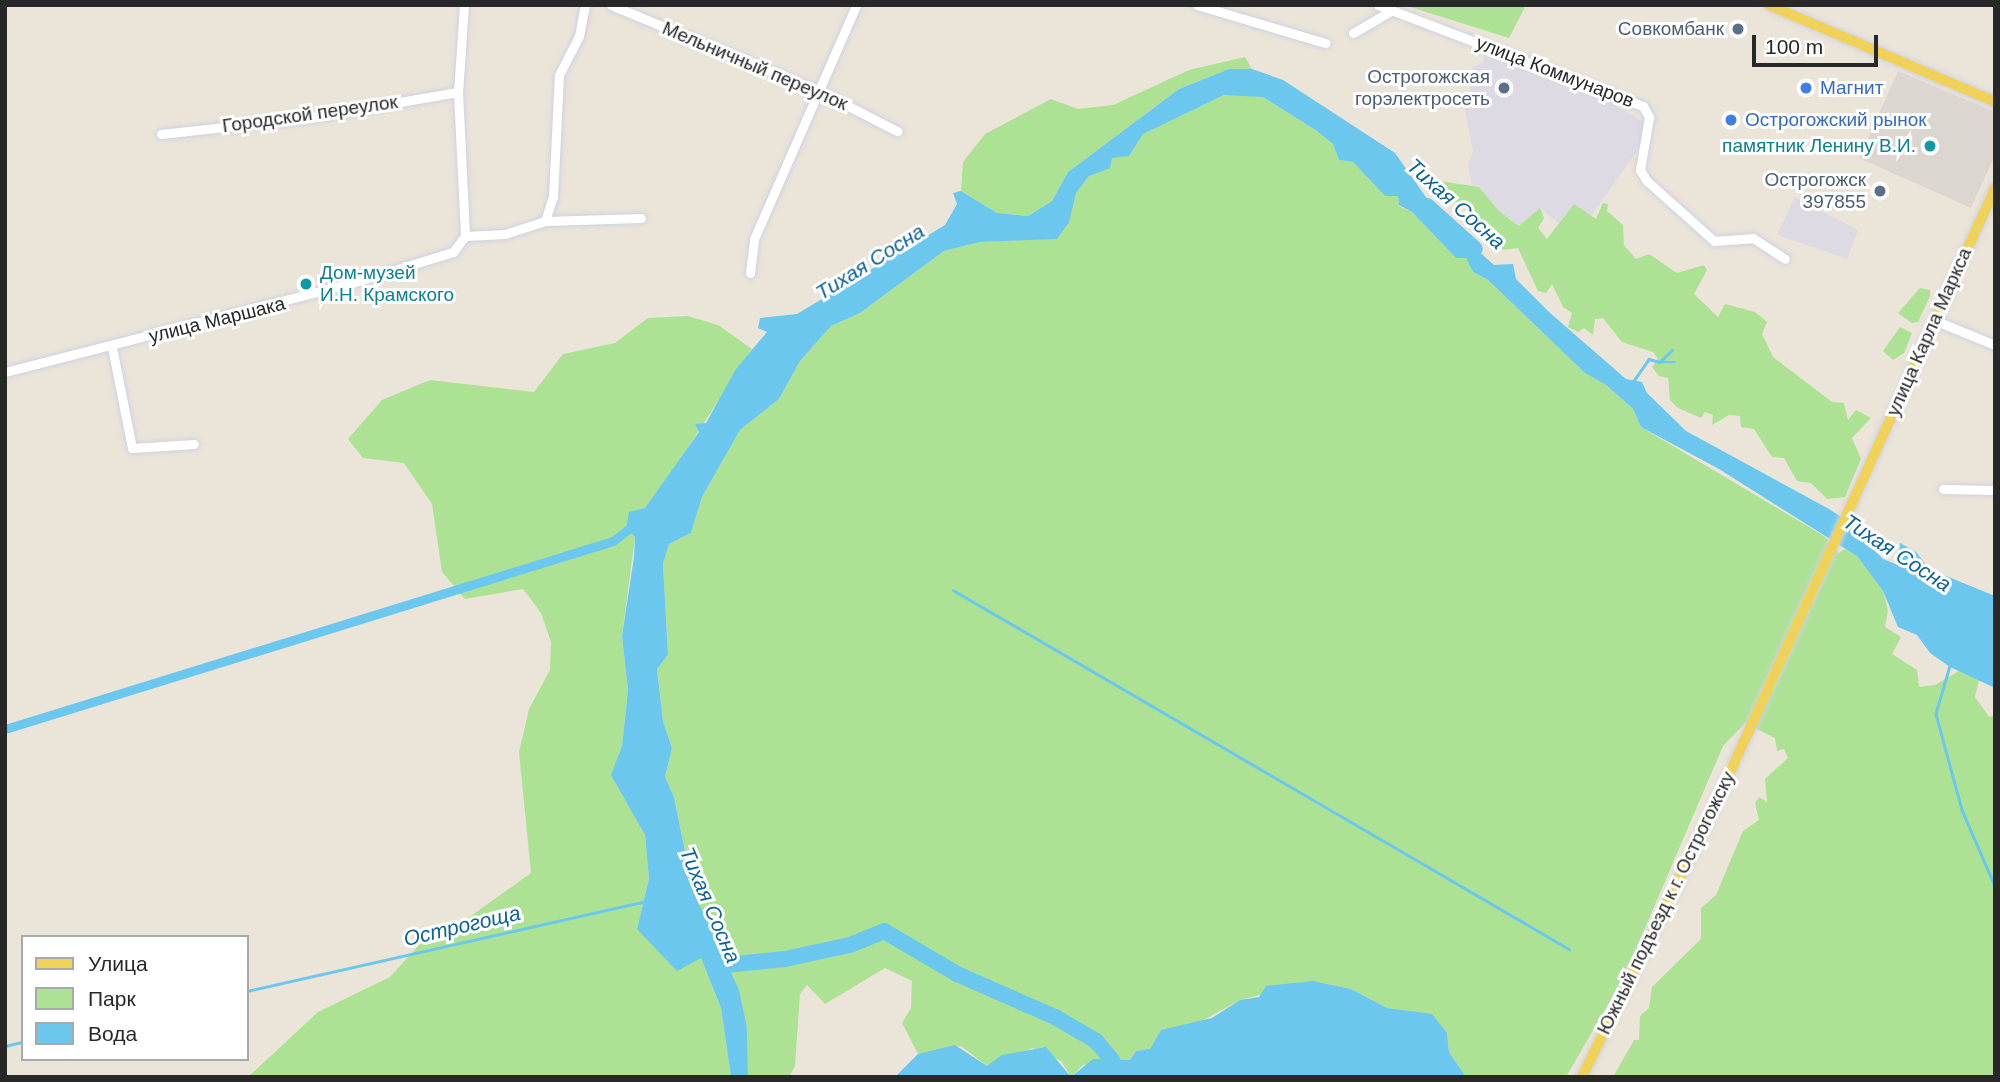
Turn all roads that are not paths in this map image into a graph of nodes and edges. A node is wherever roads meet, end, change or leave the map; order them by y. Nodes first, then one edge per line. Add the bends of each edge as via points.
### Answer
1 (464, 5) edge
2 (585, 5) edge
3 (611, 5) edge
4 (856, 5) edge
5 (1197, 5) edge
6 (1378, 5) edge
7 (1769, 5) edge
8 (1389, 12) junction
9 (1353, 33) dead end
10 (1325, 43) dead end
11 (819, 91) junction
12 (458, 92) junction
13 (1995, 102) edge
14 (897, 131) dead end
15 (161, 134) dead end
16 (1995, 188) edge
17 (641, 218) dead end
18 (545, 221) junction
19 (465, 236) junction
20 (1785, 259) dead end
21 (750, 273) dead end
22 (1934, 320) junction
23 (1995, 345) edge
24 (112, 346) junction
25 (5, 372) edge
26 (194, 444) dead end
27 (1943, 489) dead end
28 (1995, 490) edge
29 (1750, 729) joint
30 (1582, 1077) edge

1 - 12 street
2 - 18 street via 579,36 559,75 553,197
3 - 11 street, Мельничный переулок
4 - 11 street
5 - 10 street
6 - 8 street, улица Коммунаров
7 - 13 main road
8 - 9 street
8 - 20 street, улица Коммунаров via 1603,87 1643,106 1649,117 1640,170 1647,181 1714,241 1753,238
11 - 14 street, Мельничный переулок
11 - 21 street via 754,239
12 - 15 street, Городской переулок via 307,118
12 - 19 street
16 - 22 main road, улица Карла Маркса
17 - 18 street
18 - 19 street via 505,234
19 - 24 street, улица Маршака via 453,252 432,260
22 - 23 street
22 - 29 main road, улица Карла Маркса
24 - 25 street, улица Маршака
24 - 26 street via 132,448
27 - 28 street
29 - 30 main road, Южный подъезд к г. Острогожску

